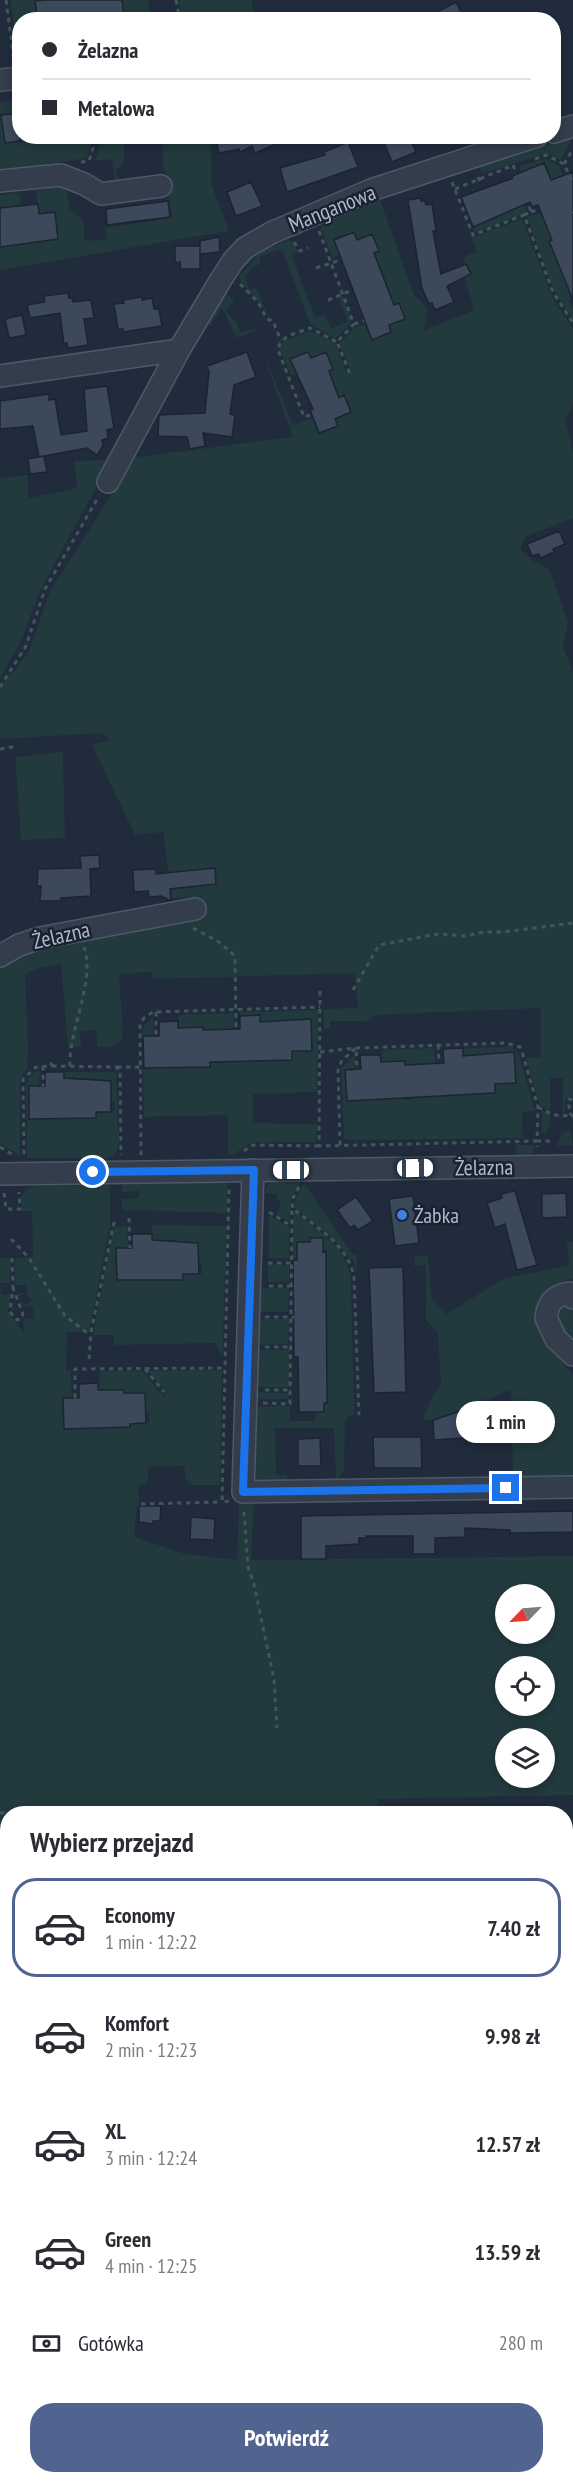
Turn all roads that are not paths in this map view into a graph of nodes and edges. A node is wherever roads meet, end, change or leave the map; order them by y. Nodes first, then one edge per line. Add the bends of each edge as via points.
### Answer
1 (512, 144) edge
2 (0, 181) edge
3 (161, 186) dead end
4 (179, 350) junction
5 (0, 376) edge
6 (108, 482) road end
7 (189, 910) road end
8 (0, 956) edge
9 (573, 1167) edge
10 (254, 1170) junction
11 (0, 1174) edge
12 (573, 1298) edge
13 (573, 1355) edge
14 (573, 1487) edge

1 - 4 street, Manganowa via 371,190 255,241 233,261
2 - 3 street via 62,175 101,194
4 - 5 street
4 - 6 street, Manganowa
7 - 8 street, Żelazna via 40,938
9 - 10 street, Żelazna
10 - 11 street, Żelazna
10 - 14 street via 243,1492
12 - 13 street via 569,1293 551,1301 546,1318 556,1339

